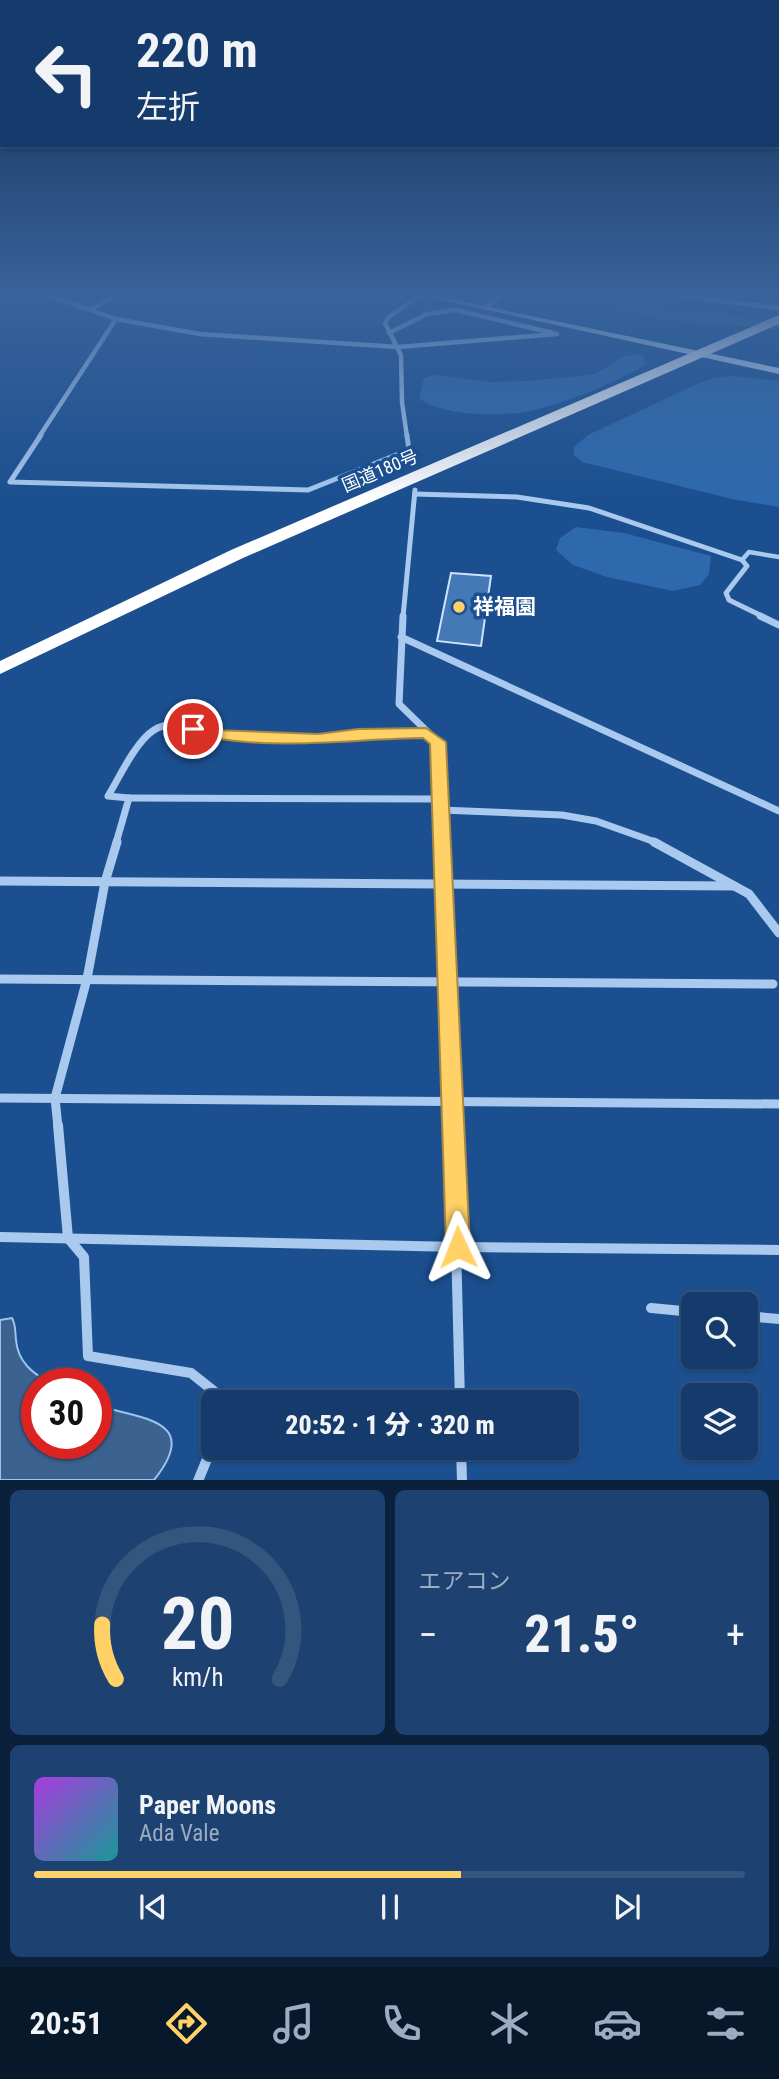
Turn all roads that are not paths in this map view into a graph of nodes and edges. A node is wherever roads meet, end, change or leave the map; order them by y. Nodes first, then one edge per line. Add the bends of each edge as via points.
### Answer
1 (88, 361) edge
2 (401, 361) edge
3 (684, 361) edge
4 (729, 361) edge
5 (779, 371) edge
6 (409, 454) junction
7 (411, 466) dead end
8 (779, 557) edge
9 (742, 560) junction
10 (779, 625) edge
11 (401, 638) junction
12 (0, 668) edge
13 (426, 733) junction
14 (129, 798) junction
15 (440, 799) junction
16 (441, 810) junction
17 (779, 811) edge
18 (0, 881) edge
19 (105, 882) junction
20 (444, 884) junction
21 (734, 886) junction
22 (779, 933) edge
23 (0, 979) edge
24 (87, 979) junction
25 (447, 980) junction
26 (773, 984) dead end
27 (0, 1098) edge
28 (55, 1098) junction
29 (452, 1100) junction
30 (779, 1104) edge
31 (0, 1237) edge
32 (68, 1238) junction
33 (458, 1247) junction
34 (779, 1250) edge
35 (651, 1308) dead end
36 (681, 1311) edge
37 (758, 1317) edge
38 (779, 1319) edge
39 (212, 1390) edge
40 (460, 1390) edge
41 (206, 1460) edge
42 (461, 1460) edge
43 (198, 1480) edge
44 (462, 1480) edge

1 - 6 street via 9,482 308,490
2 - 6 street
3 - 12 highway, 国道180号 via 237,554
4 - 5 main road
6 - 7 street
8 - 9 lane via 749,552
9 - 10 street via 747,566 726,593 729,600
9 - 11 street via 589,508 517,497 415,492
11 - 13 street via 399,704
11 - 17 street
13 - 14 street via 318,739 214,734 173,723 152,730 108,796
13 - 15 street via 438,742
14 - 15 street
14 - 19 street
15 - 16 street
16 - 20 street
16 - 21 street via 562,815 596,821 659,844
18 - 19 street
19 - 20 street
19 - 24 street
20 - 21 street
20 - 25 street
21 - 22 street via 749,894
23 - 24 street
24 - 25 street
24 - 28 street
25 - 26 street
25 - 29 street
27 - 28 street
28 - 29 street
28 - 32 street
29 - 30 street
29 - 33 street
31 - 32 street
32 - 33 street
32 - 39 street via 84,1257 88,1356 191,1373
33 - 34 street
33 - 40 street
35 - 36 street
37 - 38 street
41 - 43 street
42 - 44 street

